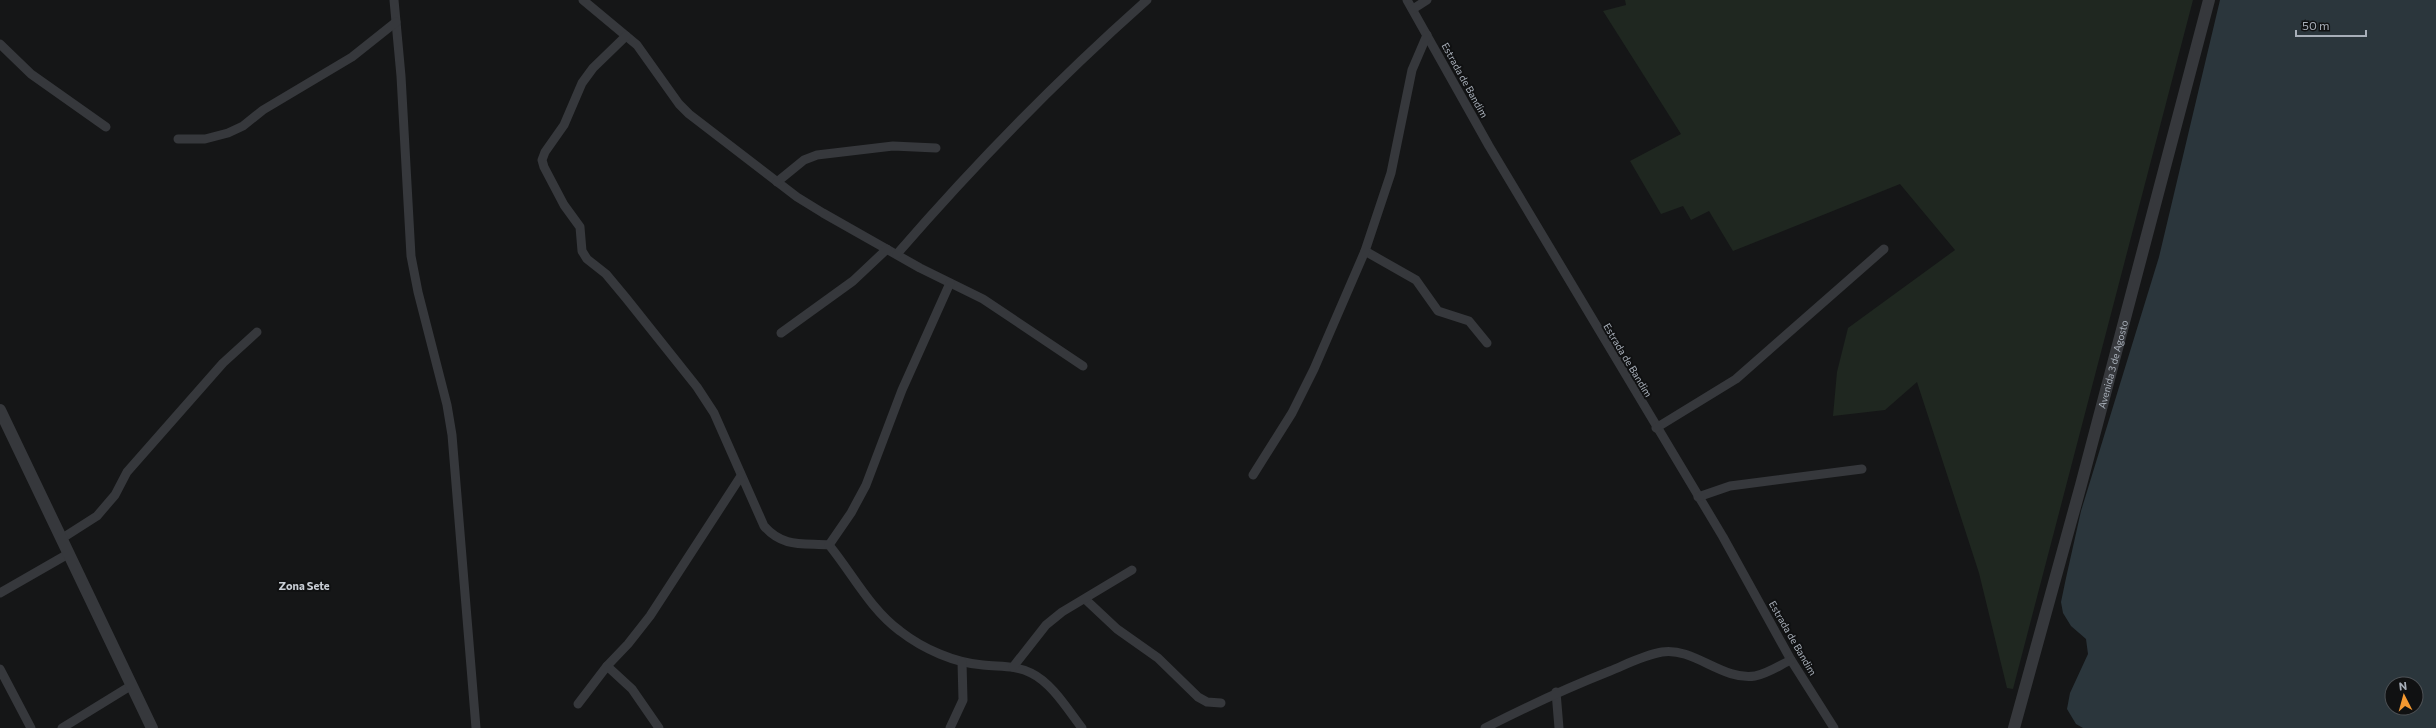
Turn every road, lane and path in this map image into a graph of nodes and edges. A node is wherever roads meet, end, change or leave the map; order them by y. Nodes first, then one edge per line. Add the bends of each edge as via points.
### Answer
1 (394, 0) edge
2 (583, 0) edge
3 (1147, 0) edge
4 (1407, 0) edge
5 (1427, 0) edge
6 (2209, 0) edge
7 (1413, 10) junction
8 (396, 22) junction
9 (1427, 35) junction
10 (626, 36) junction
11 (0, 44) edge
12 (106, 127) dead end
13 (178, 139) dead end
14 (936, 148) dead end
15 (777, 182) junction
16 (886, 249) junction
17 (1884, 249) dead end
18 (1366, 251) junction
19 (896, 254) junction
20 (950, 283) junction
21 (257, 332) dead end
22 (780, 333) dead end
23 (1487, 343) dead end
24 (1083, 366) dead end
25 (0, 410) edge
26 (1656, 428) junction
27 (1862, 469) dead end
28 (1253, 475) dead end
29 (740, 476) junction
30 (1698, 497) junction
31 (61, 539) junction
32 (829, 545) junction
33 (68, 554) junction
34 (1132, 570) dead end
35 (0, 594) edge
36 (1085, 599) junction
37 (1791, 660) junction
38 (962, 662) junction
39 (607, 666) junction
40 (1013, 666) junction
41 (0, 669) edge
42 (2, 679) edge
43 (132, 685) junction
44 (1556, 692) junction
45 (1221, 703) dead end
46 (578, 704) dead end
47 (31, 728) edge
48 (62, 728) edge
49 (152, 728) edge
50 (476, 728) edge
51 (659, 728) edge
52 (951, 728) edge
53 (1082, 728) edge
54 (1485, 728) edge
55 (1559, 728) edge
56 (1834, 728) edge
57 (2014, 728) edge

1 - 8 street
2 - 10 street
3 - 19 street via 1067,72 1001,138
4 - 7 street, Estrada de Bandim
5 - 7 street
6 - 57 street, Avenida 3 de Agosto via 2080,492
7 - 9 street, Estrada de Bandim
8 - 13 street via 352,57 263,110 243,126 228,133 205,138
8 - 50 street via 411,256 452,435
9 - 18 street via 1412,70 1391,173
9 - 26 street, Estrada de Bandim via 1489,146
10 - 15 street via 645,53 679,104
10 - 29 street via 593,68 582,83 564,125 542,160 564,205 580,227 582,251 606,274 697,387 714,413
11 - 12 street via 31,74
14 - 15 street via 893,146 817,155 804,160
15 - 16 street via 823,213
16 - 19 street
16 - 22 street via 853,282
17 - 26 street via 1736,380
18 - 23 street via 1416,280 1438,311 1469,321
18 - 28 street via 1311,376
19 - 20 street
20 - 24 street via 989,303
20 - 32 street via 902,390 866,485
21 - 31 street via 223,363 127,472 115,495 97,516
25 - 31 street
26 - 30 street, Estrada de Bandim
27 - 30 street via 1730,486
29 - 32 street via 764,526 772,536 782,542
29 - 39 street via 650,616
30 - 37 street, Estrada de Bandim via 1747,578
31 - 33 street
32 - 38 street via 883,616 900,632 934,651
33 - 35 street
33 - 43 street
34 - 36 street
36 - 40 street via 1046,625
36 - 45 street via 1117,629 1158,658 1198,697 1207,702
37 - 44 street via 1760,674 1746,676 1728,673 1689,657 1663,652 1646,656
37 - 56 street, Estrada de Bandim
38 - 40 street
38 - 52 street via 963,700
39 - 46 street
39 - 51 street via 632,689
40 - 53 street via 1043,681
41 - 42 street
42 - 47 street
43 - 48 street
43 - 49 street
44 - 54 street
44 - 55 street

